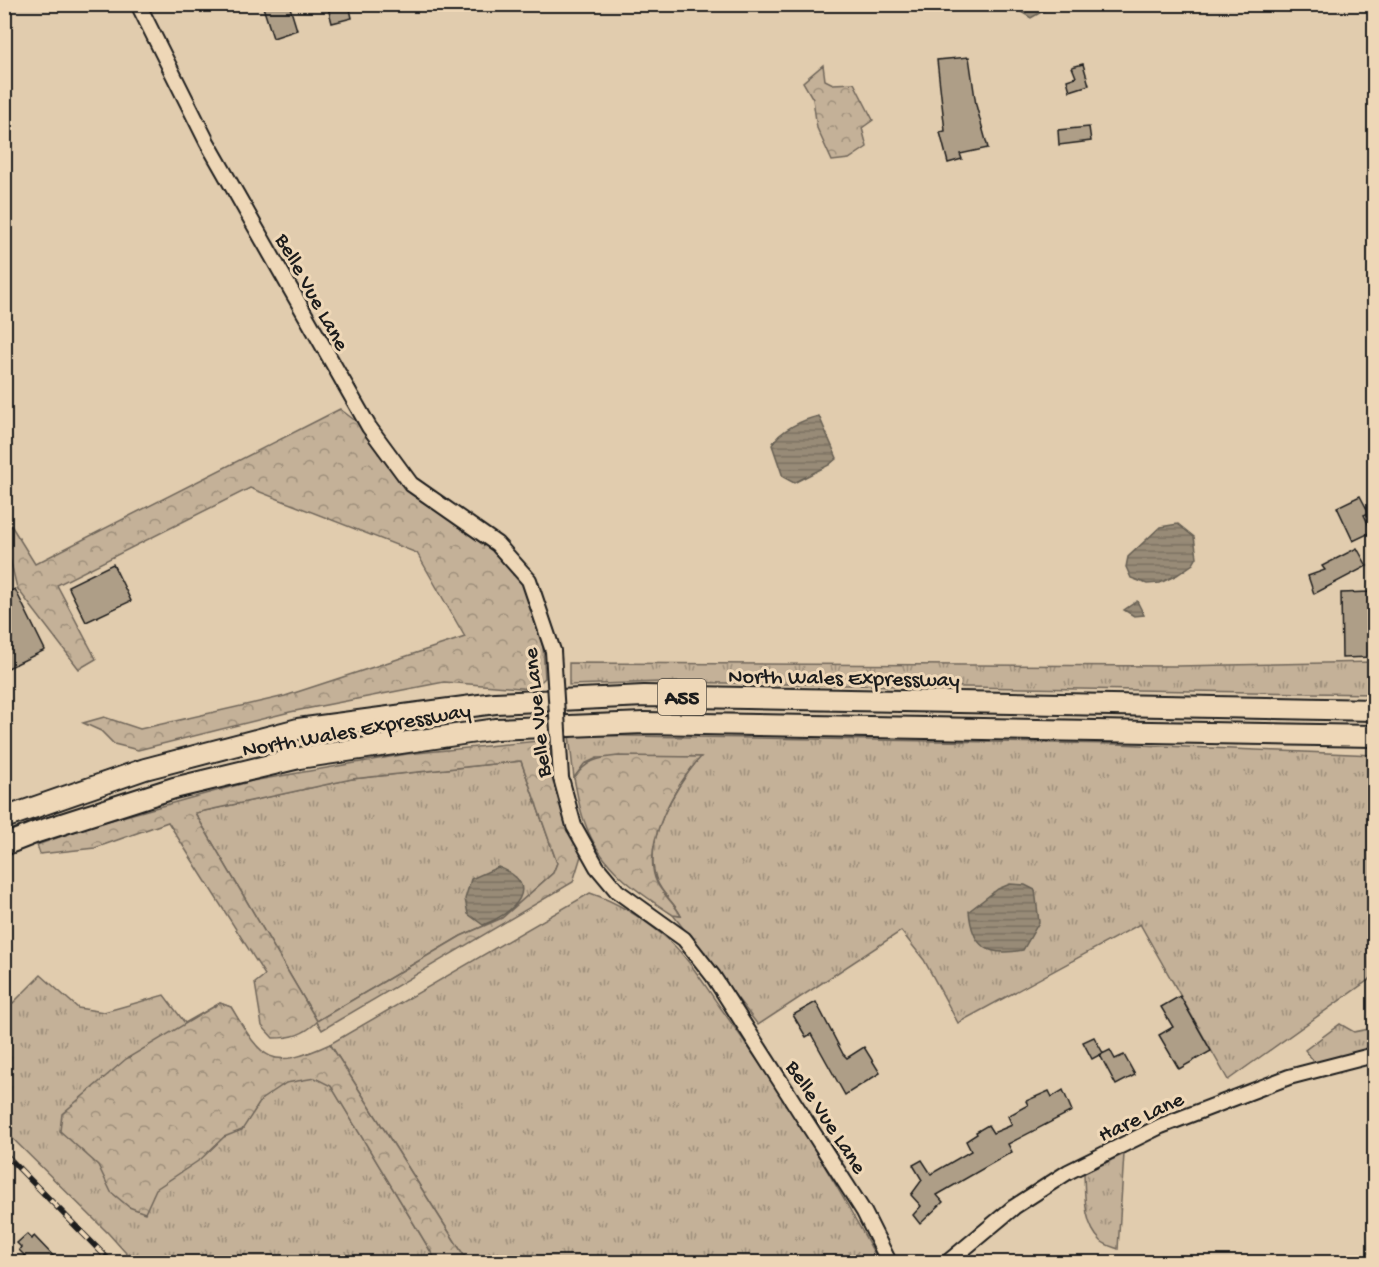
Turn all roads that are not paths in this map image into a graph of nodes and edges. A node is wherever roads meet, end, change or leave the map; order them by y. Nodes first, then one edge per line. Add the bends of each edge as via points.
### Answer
1 (138, 4) edge
2 (1374, 710) edge
3 (1374, 736) edge
4 (4, 818) edge
5 (4, 845) edge
6 (1374, 1055) edge
7 (889, 1263) edge
8 (948, 1263) edge

1 - 7 street, Belle Vue Lane, bridge via 207,142 369,427 411,484 497,544 529,580 553,651 561,778 574,826 597,867 617,891 684,939 713,976 864,1212
2 - 4 highway, North Wales Expressway / A55 via 644,696 495,703 298,729 145,769
3 - 5 highway, North Wales Expressway / A55 via 644,723 496,729 299,758 174,788
6 - 8 street, Hare Lane via 1289,1077 1161,1126 1068,1172 1023,1201

